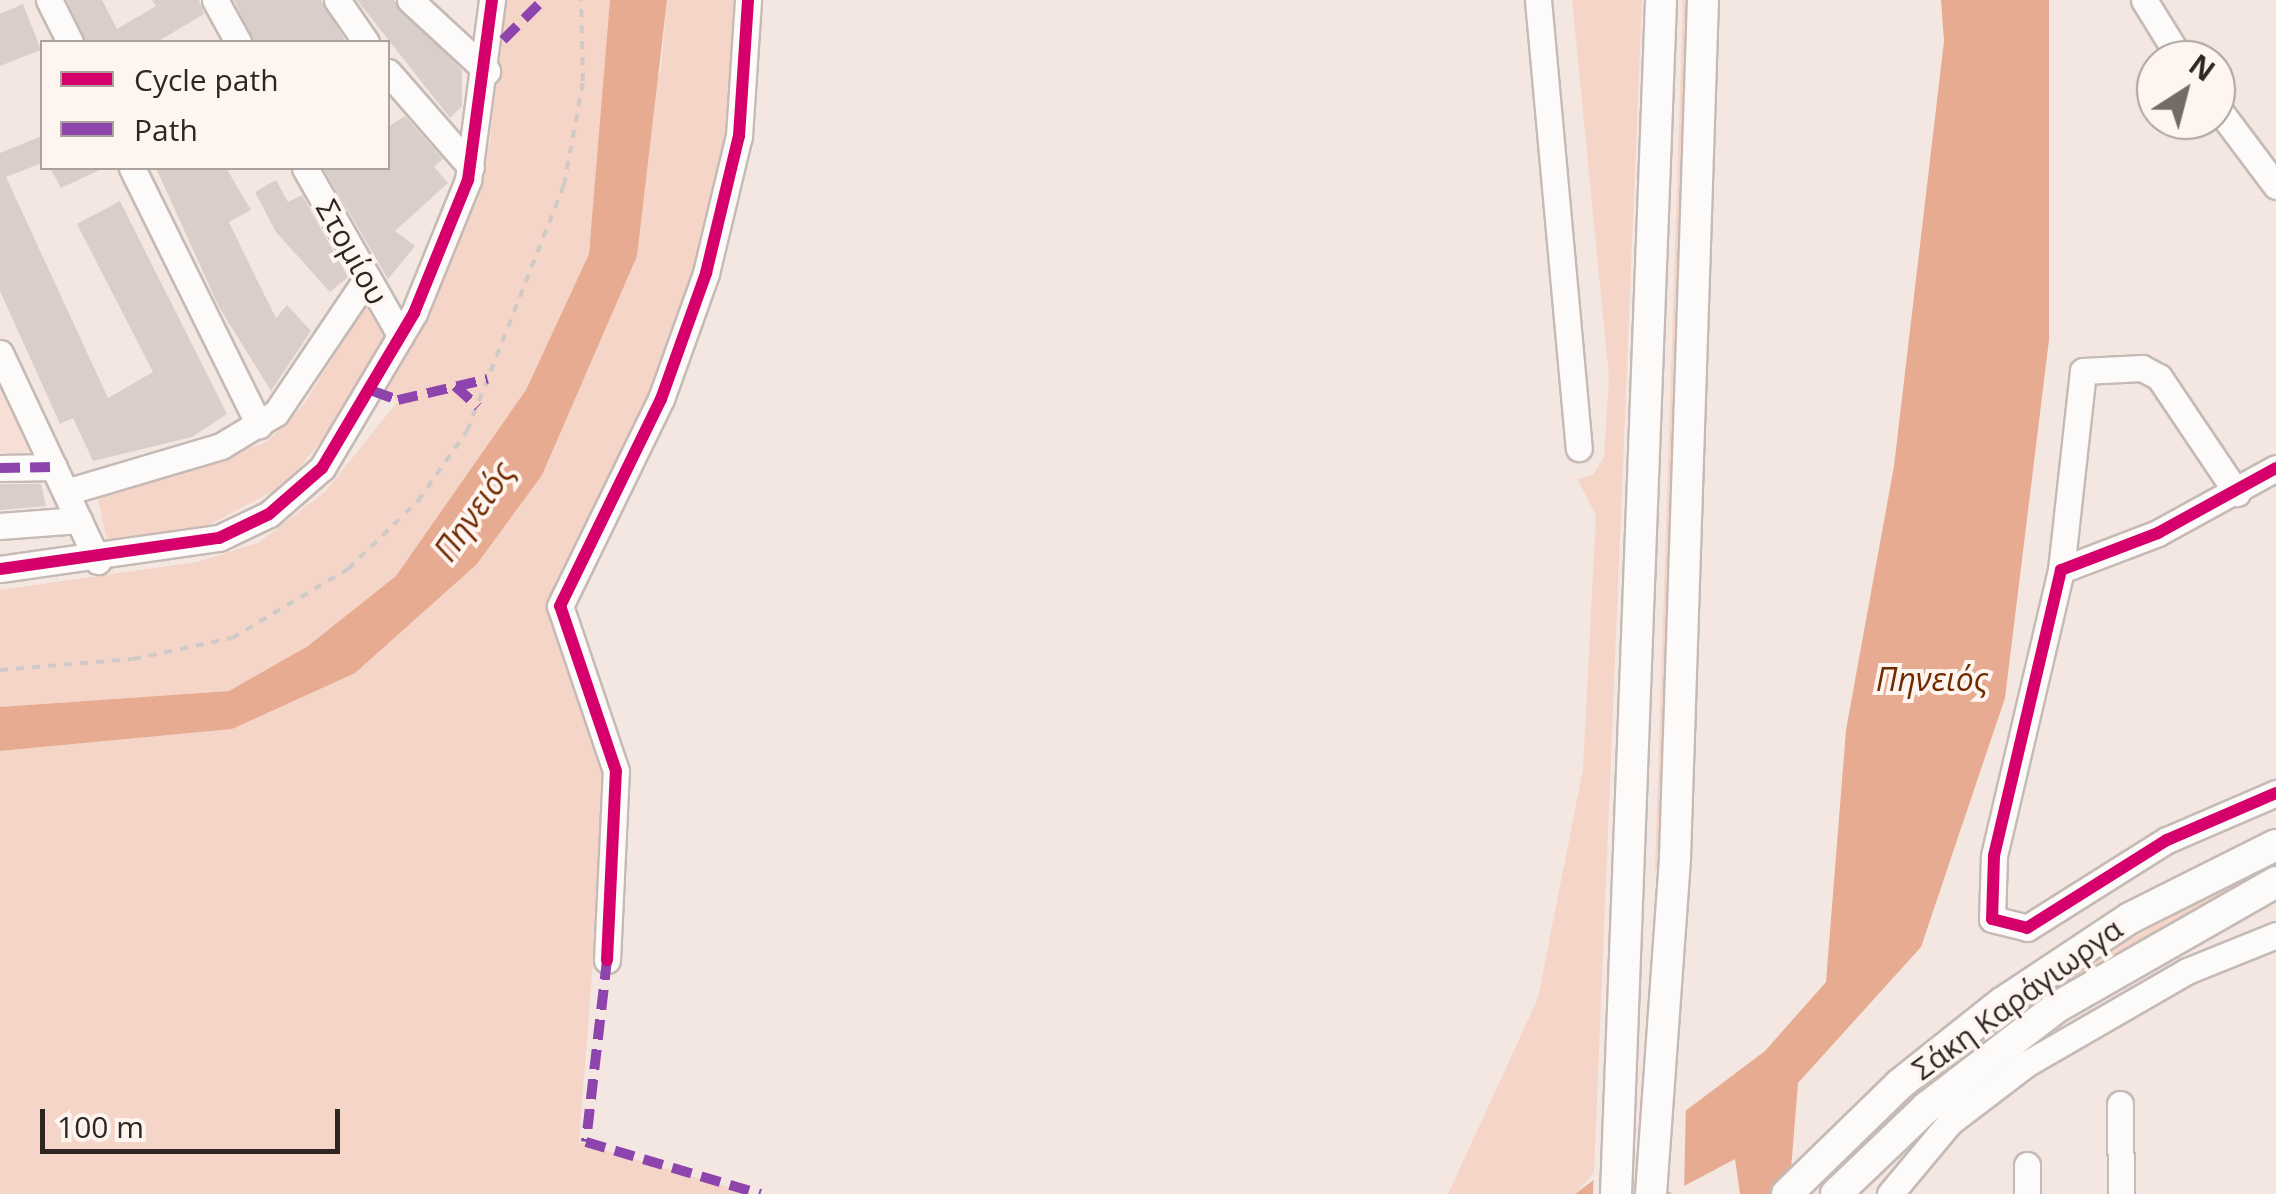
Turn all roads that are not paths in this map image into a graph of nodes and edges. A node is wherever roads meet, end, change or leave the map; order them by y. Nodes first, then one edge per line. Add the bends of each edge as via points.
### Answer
1 (49, 0) edge
2 (215, 0) edge
3 (338, 0) edge
4 (410, 0) edge
5 (492, 0) edge
6 (748, 0) edge
7 (1538, 0) edge
8 (1661, 0) edge
9 (1703, 0) edge
10 (2144, 0) edge
11 (69, 40) edge
12 (237, 40) edge
13 (365, 40) edge
14 (2169, 40) edge
15 (487, 71) junction
16 (390, 74) edge
17 (2236, 133) edge
18 (471, 168) junction
19 (133, 170) edge
20 (306, 170) edge
21 (2276, 186) edge
22 (365, 281) junction
23 (401, 336) junction
24 (0, 353) edge
25 (258, 424) junction
26 (1579, 448) dead end
27 (54, 467) junction
28 (0, 468) edge
29 (2276, 468) edge
30 (66, 492) junction
31 (2237, 493) junction
32 (79, 520) junction
33 (0, 526) edge
34 (98, 561) junction
35 (0, 569) edge
36 (2061, 570) junction
37 (2276, 793) edge
38 (2276, 846) edge
39 (2276, 882) edge
40 (2276, 935) edge
41 (607, 960) dead end
42 (2120, 1104) dead end
43 (1654, 1148) junction
44 (2028, 1164) dead end
45 (1786, 1192) edge
46 (1616, 1194) edge
47 (1650, 1194) edge
48 (1666, 1194) edge
49 (1836, 1194) edge
50 (1890, 1194) edge
51 (2027, 1194) edge
52 (2121, 1194) edge

1 - 11 street
2 - 12 street
3 - 13 street
4 - 15 street
5 - 15 street
6 - 41 street via 739,136 706,273 662,399 560,606 616,771
7 - 26 street
8 - 46 main road
9 - 43 main road via 1674,857
10 - 14 street
15 - 18 street
16 - 18 street
17 - 21 street
18 - 23 street
19 - 25 street
20 - 22 street, Στομίου
22 - 23 street, Στομίου
22 - 25 street via 297,391
23 - 34 street via 344,441 269,514 207,542
24 - 27 street
25 - 30 street via 205,452
27 - 28 street
27 - 30 street
29 - 31 street
30 - 32 street
31 - 36 street
31 - 36 street via 2159,377 2142,368 2082,371
32 - 33 street
32 - 34 street
34 - 35 street
36 - 37 street via 1994,856 1992,919 2027,928 2167,840
38 - 45 main road, Σάκη Καράγιωργα via 2060,962 1956,1037
39 - 49 main road, Σάκη Καράγιωργα via 2056,1007 1926,1106
40 - 50 street, Σάκη Καράγιωργα via 2188,970 2026,1064 1950,1122
42 - 52 street
43 - 47 main road
43 - 48 main road
44 - 51 street

